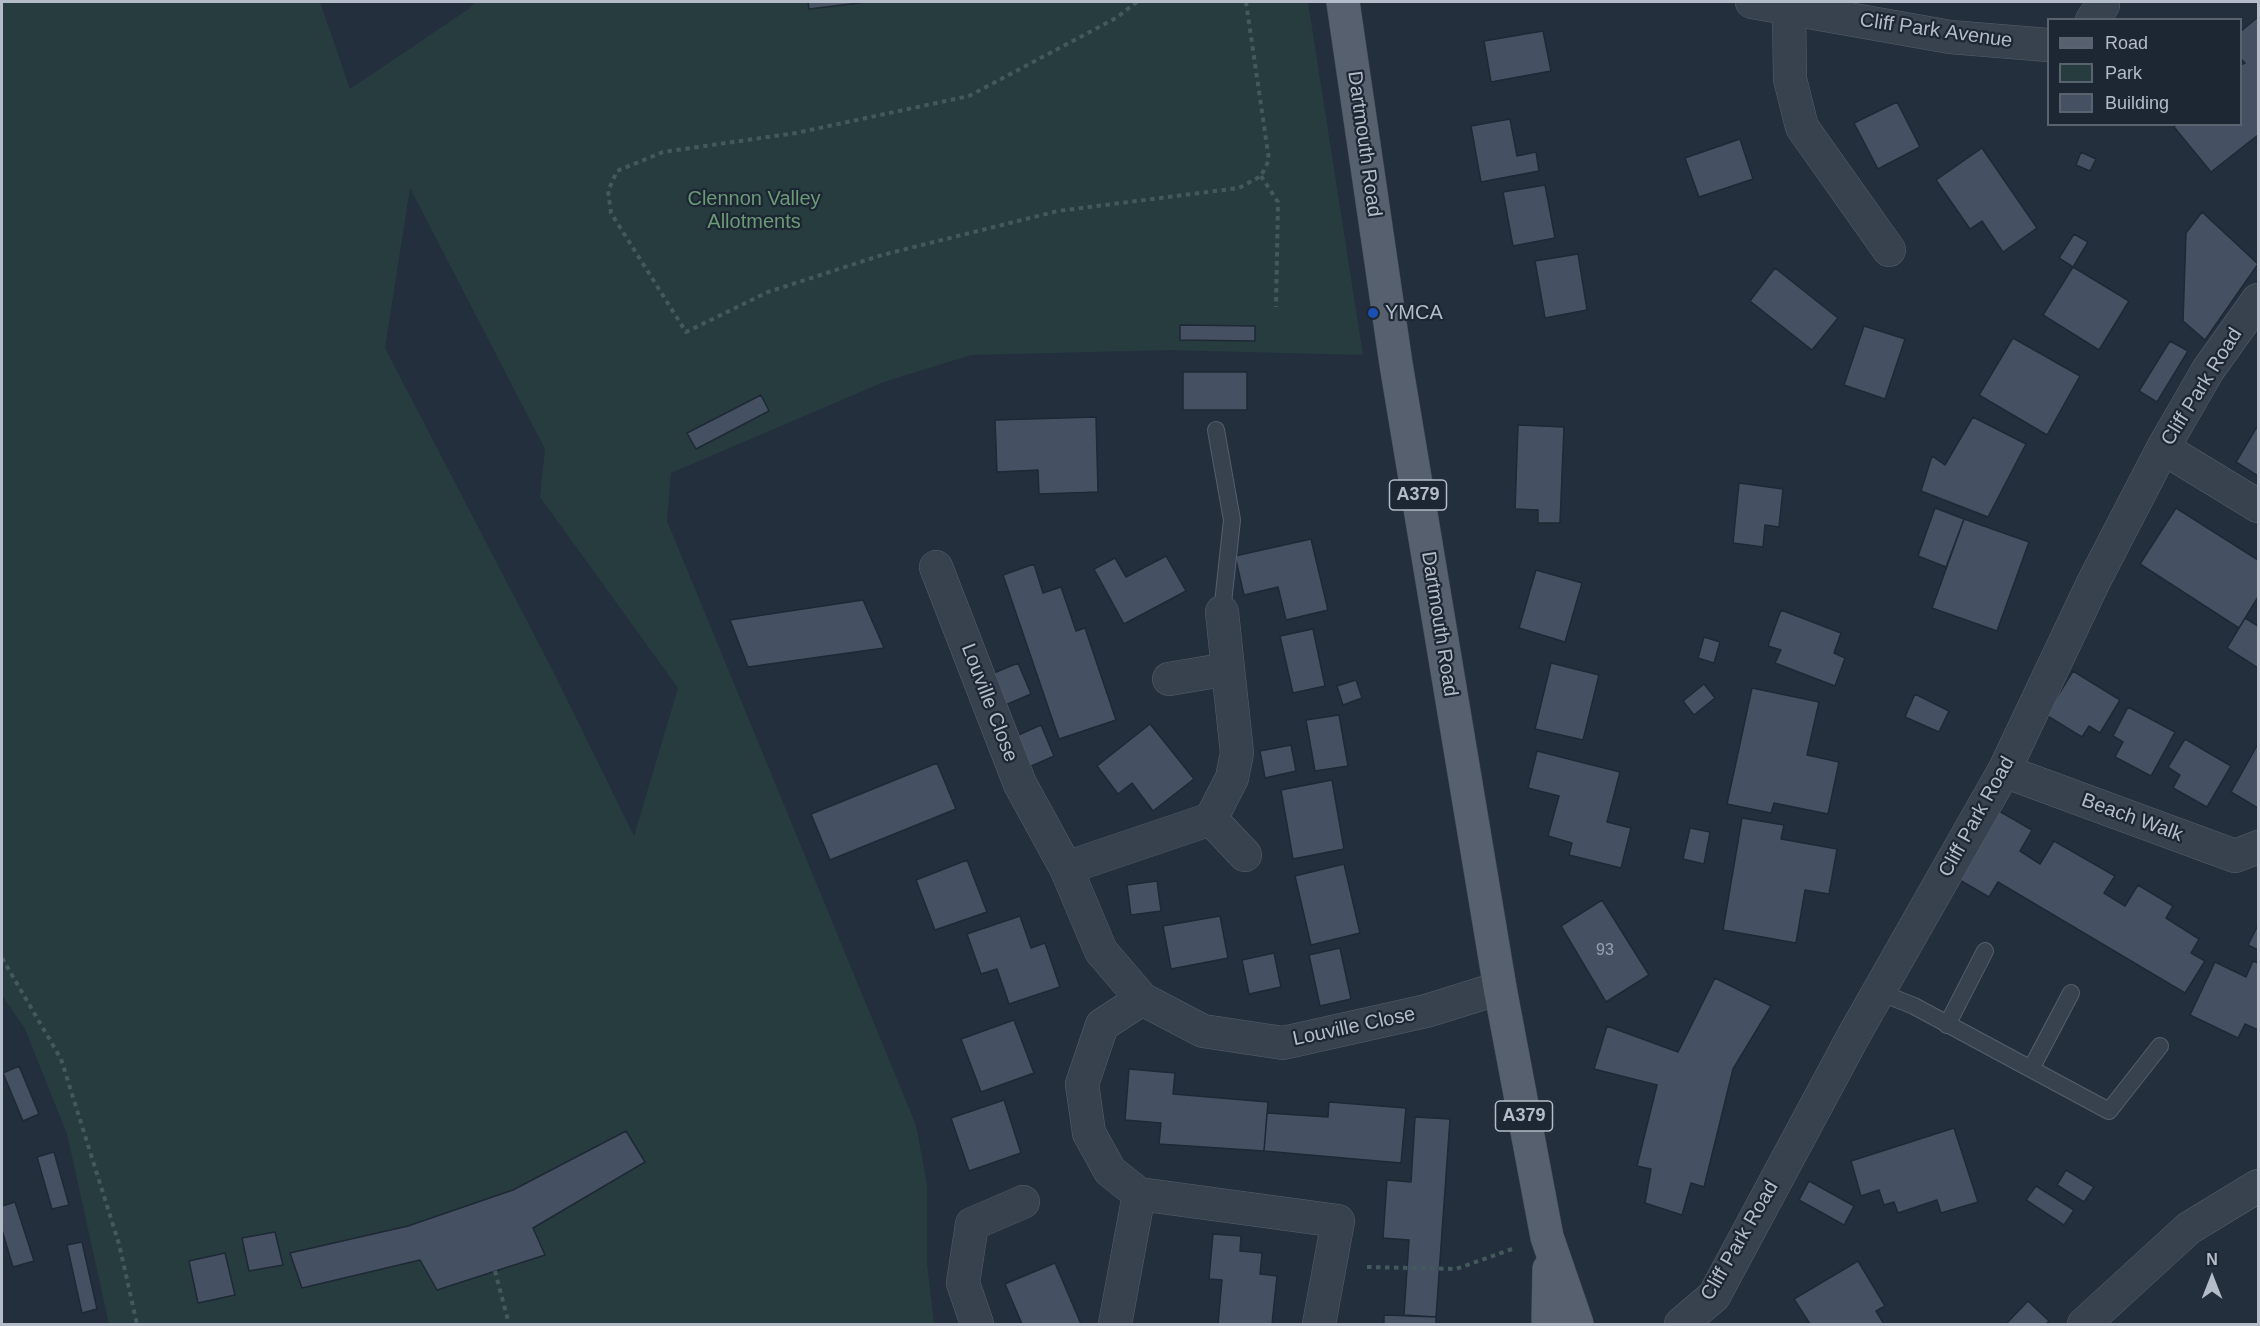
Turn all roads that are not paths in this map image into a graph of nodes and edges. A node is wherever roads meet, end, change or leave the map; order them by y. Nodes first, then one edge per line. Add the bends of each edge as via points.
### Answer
1 (1343, 2) edge
2 (1752, 2) edge
3 (1789, 8) junction
4 (2047, 45) edge
5 (1889, 250) dead end
6 (2259, 300) edge
7 (1216, 430) dead end
8 (2163, 448) junction
9 (2259, 506) edge
10 (936, 567) dead end
11 (1222, 612) joint
12 (1228, 669) junction
13 (1169, 679) dead end
14 (2004, 771) junction
15 (1211, 819) junction
16 (2259, 847) edge
17 (1245, 855) dead end
18 (1066, 868) junction
19 (1984, 951) dead end
20 (1500, 988) junction
21 (1879, 992) junction
22 (2071, 993) dead end
23 (1142, 999) junction
24 (1947, 1024) junction
25 (2160, 1046) dead end
26 (2031, 1069) junction
27 (2259, 1186) edge
28 (1139, 1194) junction
29 (1023, 1203) dead end
30 (1548, 1241) junction
31 (977, 1324) edge
32 (1114, 1324) edge
33 (1319, 1324) edge
34 (1548, 1324) edge
35 (1577, 1324) edge
36 (1681, 1324) edge
37 (2084, 1324) edge

1 - 20 main road, Dartmouth Road / A379 via 1396,364
2 - 3 street, Cliff Park Avenue
3 - 4 street, Cliff Park Avenue via 1950,37
3 - 5 street via 1790,79 1802,127
6 - 8 street, Cliff Park Road via 2208,370
7 - 11 lane via 1232,520
8 - 9 street
8 - 14 street, Cliff Park Road via 2093,583
10 - 18 street, Louville Close via 1020,784
11 - 12 street
12 - 13 street
12 - 15 street via 1237,753 1232,778
14 - 16 street, Beach Walk via 2235,856
14 - 21 street, Cliff Park Road
15 - 17 street
15 - 18 street
18 - 23 street, Louville Close via 1101,951
19 - 24 lane
20 - 23 street, Louville Close via 1426,1011 1283,1043 1203,1031
20 - 30 main road, Dartmouth Road / A379
21 - 24 lane
21 - 36 street, Cliff Park Road via 1713,1296
22 - 26 lane
23 - 28 street via 1102,1024 1082,1084 1089,1133 1110,1171
24 - 26 lane
25 - 26 lane via 2109,1111
27 - 37 street via 2189,1227
28 - 32 street
28 - 33 street via 1338,1221
29 - 31 street via 972,1224 963,1283
30 - 34 main road, Dartmouth Road / A379
30 - 35 main road, Dartmouth Road / A379

